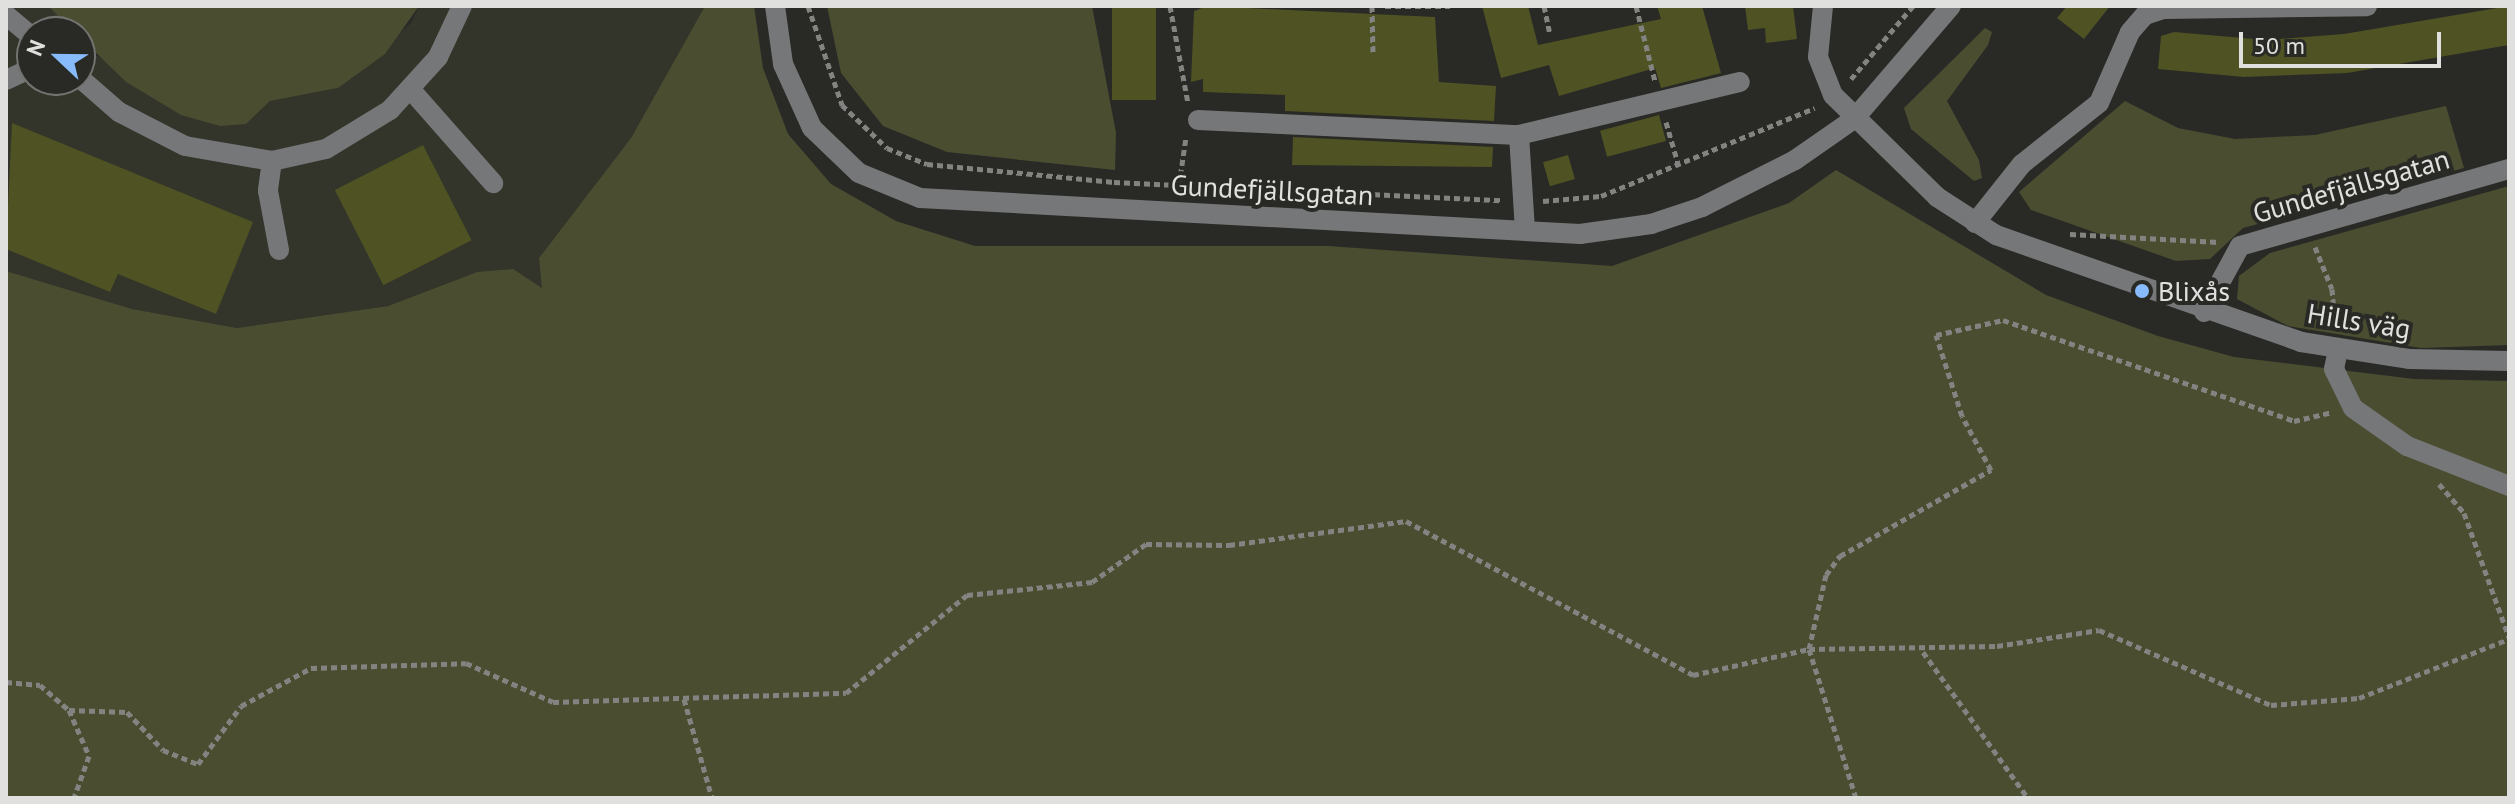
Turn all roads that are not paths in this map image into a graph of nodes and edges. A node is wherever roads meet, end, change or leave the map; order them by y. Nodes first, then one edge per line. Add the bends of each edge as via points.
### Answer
1 (462, 6) edge
2 (775, 6) edge
3 (1823, 6) edge
4 (1951, 6) edge
5 (2367, 6) edge
6 (1740, 82) dead end
7 (412, 91) junction
8 (96, 92) edge
9 (1854, 119) junction
10 (1198, 120) dead end
11 (1519, 135) junction
12 (272, 161) junction
13 (2509, 169) edge
14 (493, 183) dead end
15 (1975, 223) junction
16 (1525, 231) junction
17 (279, 250) dead end
18 (2204, 312) junction
19 (2338, 350) junction
20 (2509, 361) edge
21 (2509, 486) edge

1 - 7 street
2 - 16 street, Gundefjällsgatan via 783,64 812,128 834,153 890,189 945,201
3 - 9 street via 1820,69
4 - 9 street, Gundefjällsgatan
5 - 15 street via 2164,9 2145,15 2130,32 2099,103 2022,164
6 - 11 street
7 - 12 street via 326,149
7 - 14 street
8 - 12 street via 119,112 185,146
9 - 15 street
9 - 16 street, Gundefjällsgatan via 1753,184 1702,207 1617,231
10 - 11 street
11 - 16 street
12 - 17 street via 268,191
13 - 18 street, Gundefjällsgatan via 2240,246
15 - 18 street
18 - 19 street, Hills väg
19 - 20 street, Hills väg
19 - 21 street via 2334,369 2353,408 2407,446

